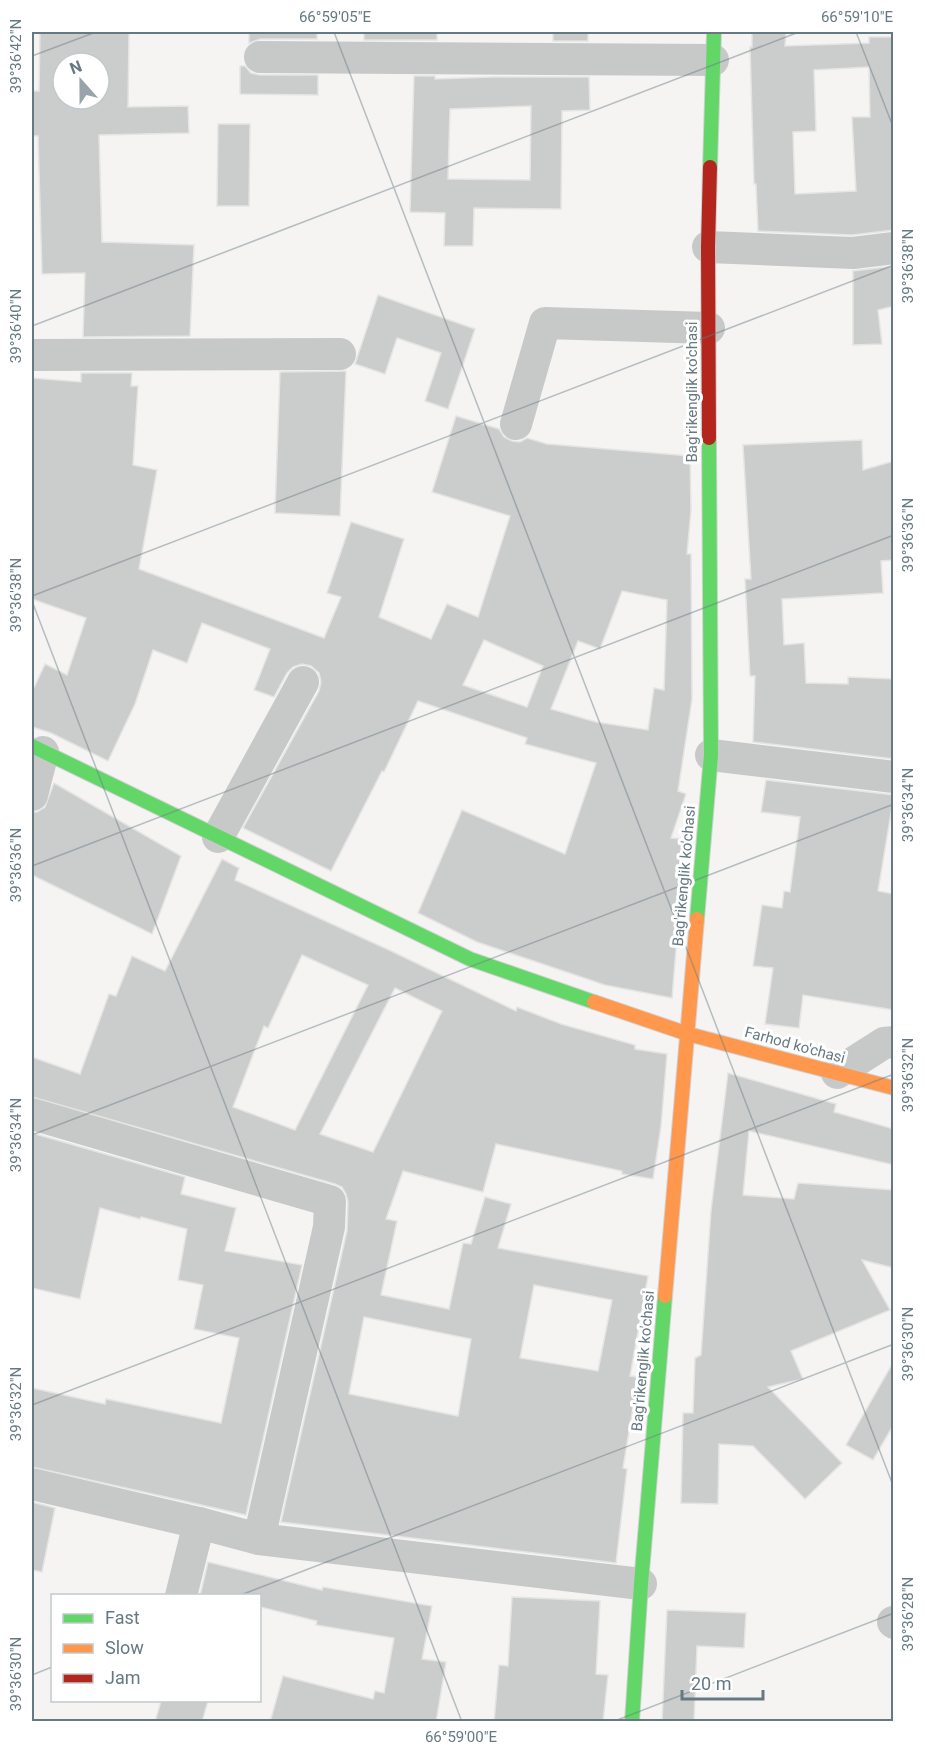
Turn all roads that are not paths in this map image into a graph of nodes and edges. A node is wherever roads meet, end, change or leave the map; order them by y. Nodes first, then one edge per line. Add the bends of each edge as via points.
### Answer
1 (714, 46) edge
2 (260, 57) dead end
3 (708, 247) junction
4 (894, 248) edge
5 (709, 328) junction
6 (340, 354) dead end
7 (32, 355) edge
8 (516, 424) dead end
9 (303, 682) dead end
10 (37, 749) edge
11 (711, 755) junction
12 (894, 777) edge
13 (32, 795) edge
14 (218, 837) junction
15 (688, 1034) junction
16 (894, 1042) edge
17 (837, 1073) junction
18 (894, 1088) edge
19 (32, 1114) edge
20 (32, 1484) edge
21 (199, 1523) junction
22 (259, 1539) junction
23 (641, 1584) junction
24 (181, 1594) edge
25 (632, 1722) edge

1 - 2 street
1 - 3 main road, Bag'rikenglik ko'chasi
3 - 4 street via 853,253
3 - 5 main road, Bag'rikenglik ko'chasi
5 - 8 street via 545,323
5 - 11 main road, Bag'rikenglik ko'chasi
6 - 7 street
9 - 14 street
10 - 13 street
10 - 14 main road, Farhod ko'chasi
11 - 12 street
11 - 15 main road, Bag'rikenglik ko'chasi
14 - 15 main road, Farhod ko'chasi via 470,959
15 - 17 main road, Farhod ko'chasi
15 - 23 main road, Bag'rikenglik ko'chasi
16 - 17 street via 884,1043
17 - 18 main road, Farhod ko'chasi
19 - 22 street via 330,1201 329,1227
20 - 21 street
21 - 22 street
21 - 24 street
22 - 23 street
23 - 25 main road, Bag'rikenglik ko'chasi

